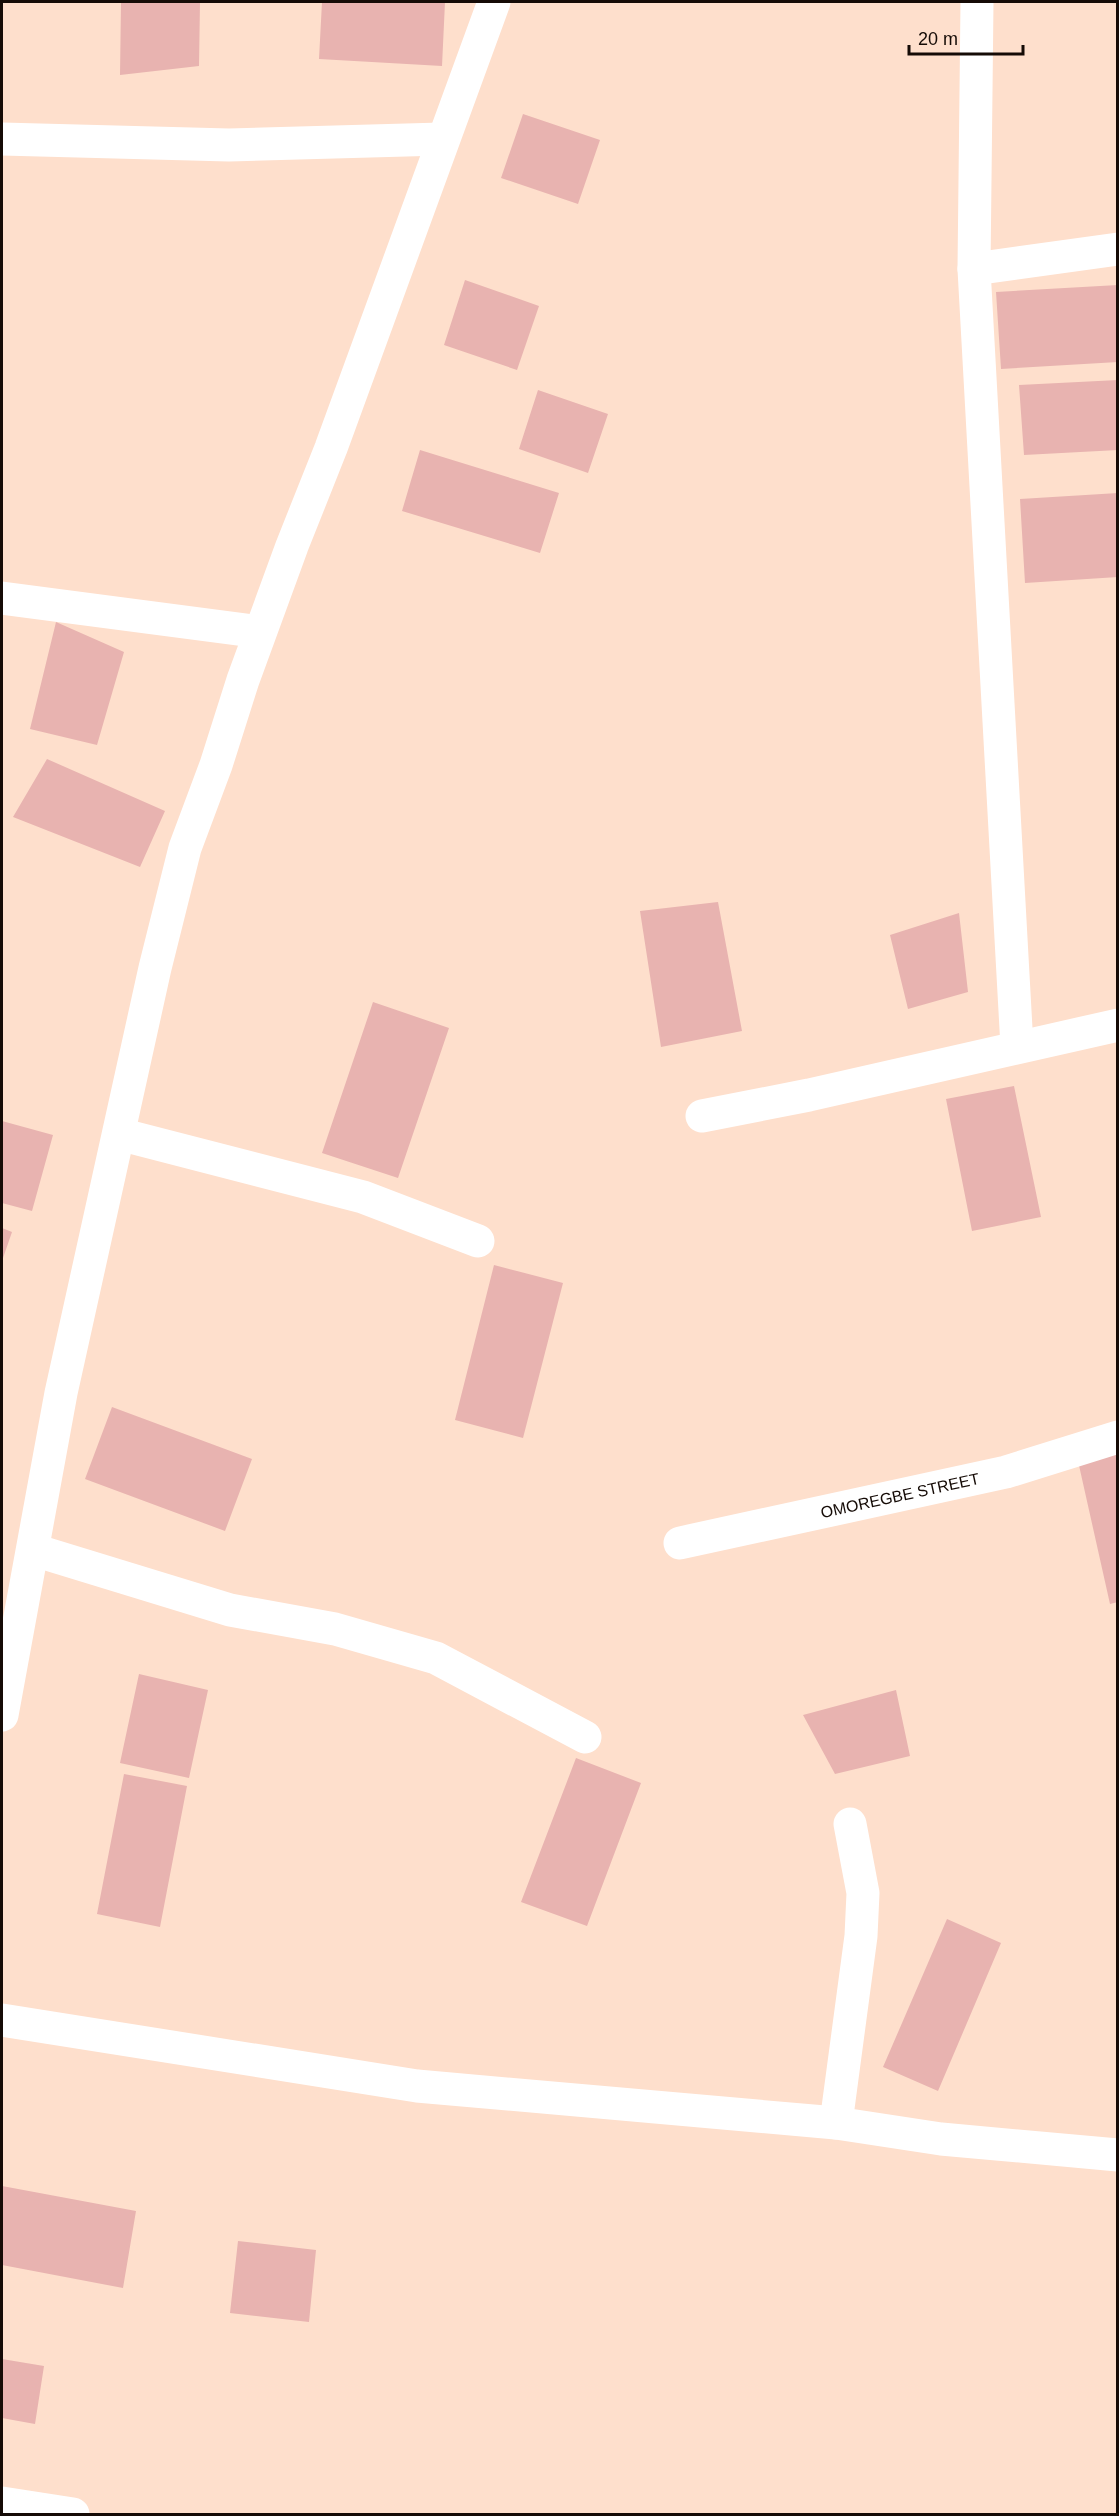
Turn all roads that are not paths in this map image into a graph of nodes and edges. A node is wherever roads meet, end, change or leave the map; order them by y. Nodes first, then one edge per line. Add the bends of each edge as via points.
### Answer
1 (494, 2) edge
2 (977, 2) edge
3 (2, 139) edge
4 (442, 139) junction
5 (1118, 249) edge
6 (974, 269) junction
7 (2, 598) edge
8 (260, 632) junction
9 (1118, 1025) edge
10 (1017, 1047) junction
11 (702, 1116) dead end
12 (118, 1134) junction
13 (478, 1241) dead end
14 (1118, 1437) edge
15 (680, 1544) dead end
16 (34, 1550) junction
17 (2, 1715) edge
18 (585, 1737) dead end
19 (850, 1824) dead end
20 (2, 2020) edge
21 (836, 2123) junction
22 (1118, 2155) edge
23 (2, 2503) edge
24 (73, 2514) edge

1 - 4 street
2 - 6 street
3 - 4 street via 229,145
4 - 8 street
5 - 6 street
6 - 10 street
7 - 8 street
8 - 12 street via 185,848
9 - 10 street
10 - 11 street
12 - 13 street via 363,1197
12 - 16 street via 61,1393
14 - 15 street, OMOREGBE STREET via 1006,1472
16 - 17 street
16 - 18 street via 230,1610 335,1629 436,1658
19 - 21 street via 862,1893 861,1936
20 - 21 street via 417,2086
21 - 22 street via 941,2139
23 - 24 street

